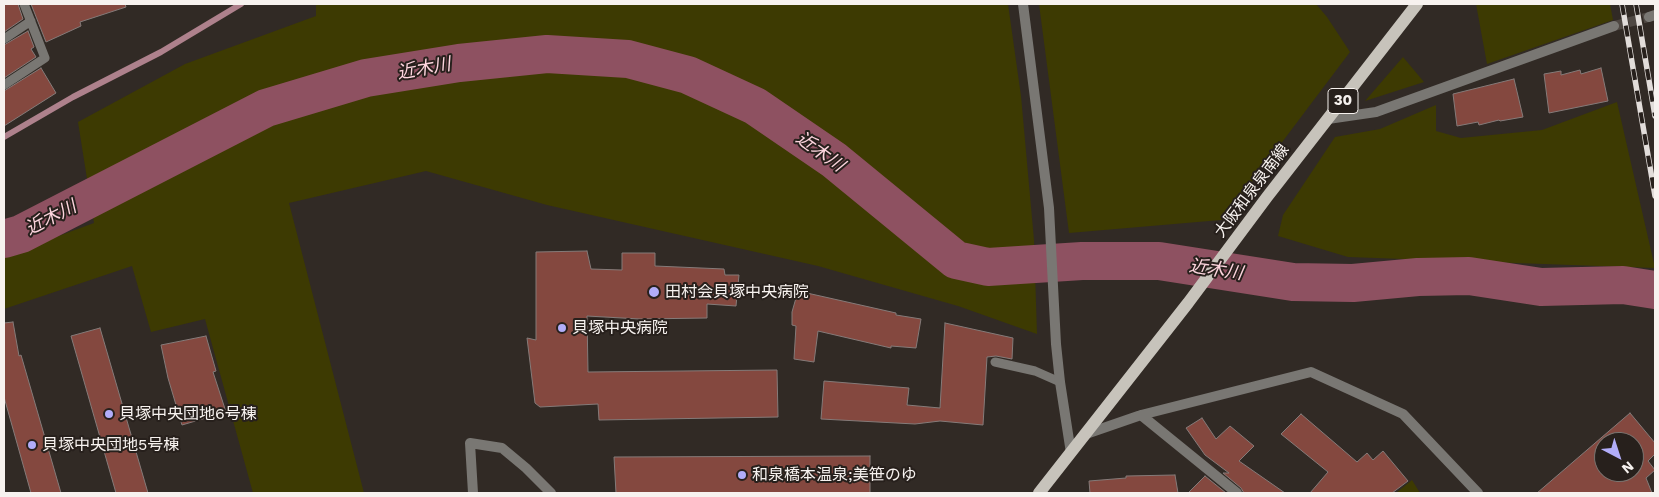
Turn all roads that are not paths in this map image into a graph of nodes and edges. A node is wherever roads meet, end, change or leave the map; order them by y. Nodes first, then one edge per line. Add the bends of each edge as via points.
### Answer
1 (24, 4) edge
2 (1023, 4) edge
3 (1418, 4) edge
4 (31, 21) junction
5 (1614, 26) tunnel mouth
6 (4, 39) edge
7 (4, 84) edge
8 (1328, 119) junction
9 (995, 362) dead end
10 (1060, 382) junction
11 (1141, 415) junction
12 (1086, 434) junction
13 (1071, 453) junction
14 (473, 493) edge
15 (551, 493) edge
16 (1039, 493) edge
17 (1237, 493) edge
18 (1478, 493) edge

1 - 4 lane
2 - 10 street via 1049,208
3 - 8 main road, 大阪和泉泉南線 / 30
4 - 6 lane
4 - 7 lane via 45,58
5 - 8 street via 1376,112
8 - 12 main road, 大阪和泉泉南線 / 30
9 - 10 lane via 1035,371
10 - 13 street
11 - 12 street
11 - 17 street
11 - 18 street via 1311,372 1403,414
12 - 13 main road, 大阪和泉泉南線 / 30
13 - 16 main road, 大阪和泉泉南線 / 30
14 - 15 street via 470,443 502,448

